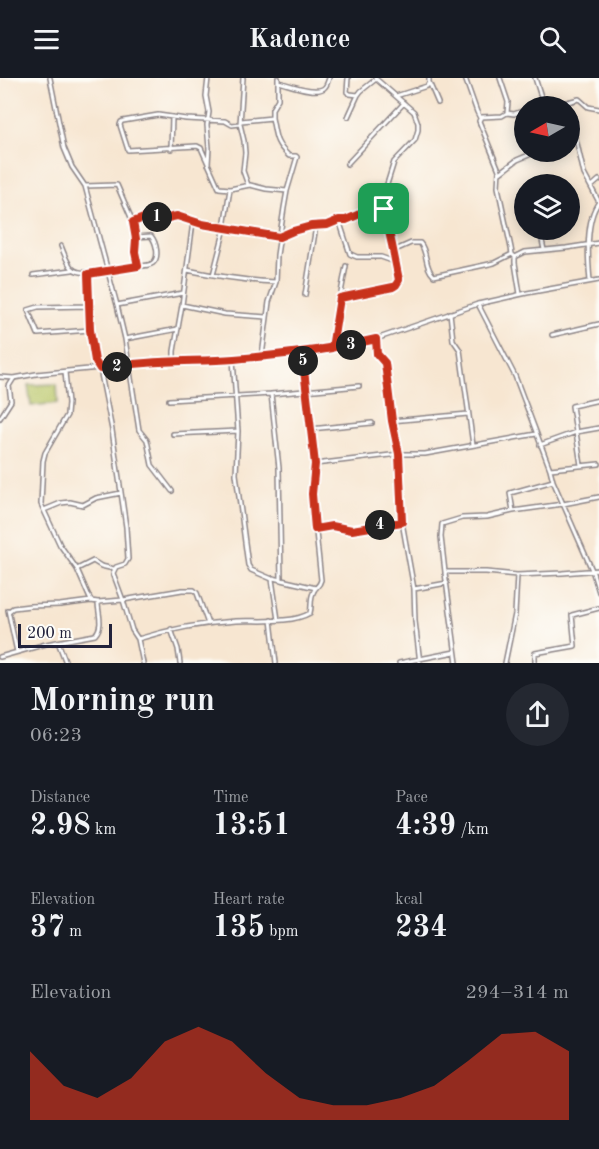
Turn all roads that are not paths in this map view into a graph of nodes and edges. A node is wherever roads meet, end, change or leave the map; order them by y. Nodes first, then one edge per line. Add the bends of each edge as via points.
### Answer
1 (50, 78) edge
2 (208, 78) edge
3 (243, 78) edge
4 (328, 78) edge
5 (348, 78) edge
6 (376, 78) edge
7 (465, 78) edge
8 (500, 78) edge
9 (535, 78) edge
10 (278, 80) edge
11 (429, 80) edge
12 (358, 95) junction
13 (396, 96) junction
14 (541, 96) edge
15 (580, 100) edge
16 (404, 103) junction
17 (438, 103) dead end
18 (599, 109) edge
19 (507, 113) junction
20 (514, 114) edge
21 (172, 117) junction
22 (272, 117) junction
23 (348, 117) dead end
24 (480, 118) junction
25 (208, 121) junction
26 (241, 123) junction
27 (171, 148) junction
28 (580, 156) edge
29 (514, 162) edge
30 (347, 164) dead end
31 (208, 165) junction
32 (500, 173) junction
33 (599, 180) edge
34 (248, 185) junction
35 (85, 186) junction
36 (592, 186) junction
37 (230, 189) junction
38 (287, 191) junction
39 (599, 202) edge
40 (384, 209) junction
41 (339, 220) junction
42 (133, 222) junction
43 (193, 222) junction
44 (316, 226) junction
45 (225, 228) junction
46 (136, 237) junction
47 (279, 237) junction
48 (542, 240) edge
49 (599, 243) edge
50 (61, 246) dead end
51 (588, 246) junction
52 (543, 250) junction
53 (393, 251) junction
54 (514, 255) junction
55 (395, 262) junction
56 (138, 266) junction
57 (346, 266) dead end
58 (74, 270) junction
59 (187, 270) junction
60 (108, 272) junction
61 (88, 274) junction
62 (33, 275) dead end
63 (213, 275) junction
64 (599, 280) edge
65 (590, 281) junction
66 (276, 282) junction
67 (183, 293) junction
68 (520, 294) junction
69 (305, 296) dead end
70 (340, 298) junction
71 (478, 304) junction
72 (117, 305) junction
73 (182, 305) junction
74 (89, 306) junction
75 (450, 313) junction
76 (266, 317) junction
77 (599, 324) edge
78 (178, 329) junction
79 (90, 330) junction
80 (552, 335) dead end
81 (125, 339) junction
82 (376, 339) junction
83 (332, 348) junction
84 (302, 353) junction
85 (262, 356) junction
86 (233, 359) junction
87 (174, 362) junction
88 (129, 366) junction
89 (100, 369) junction
90 (65, 372) junction
91 (0, 377) edge
92 (14, 378) junction
93 (359, 386) dead end
94 (307, 392) junction
95 (271, 394) junction
96 (236, 395) junction
97 (169, 400) dead end
98 (599, 400) edge
99 (468, 414) junction
100 (0, 418) edge
101 (392, 421) junction
102 (372, 423) dead end
103 (599, 428) edge
104 (310, 429) junction
105 (238, 431) junction
106 (576, 432) junction
107 (173, 434) dead end
108 (536, 434) junction
109 (473, 445) junction
110 (540, 445) junction
111 (399, 454) junction
112 (315, 464) junction
113 (599, 464) edge
114 (581, 465) junction
115 (550, 469) junction
116 (553, 481) junction
117 (172, 491) dead end
118 (121, 494) junction
119 (599, 497) edge
120 (562, 504) junction
121 (44, 510) junction
122 (513, 511) junction
123 (402, 522) junction
124 (315, 529) junction
125 (77, 569) junction
126 (114, 569) junction
127 (592, 570) junction
128 (599, 570) edge
129 (445, 572) junction
130 (517, 575) junction
131 (271, 578) junction
132 (281, 580) junction
133 (447, 583) junction
134 (316, 588) junction
135 (414, 589) junction
136 (599, 592) edge
137 (123, 600) junction
138 (91, 601) junction
139 (98, 602) junction
140 (599, 608) edge
141 (271, 620) junction
142 (278, 620) junction
143 (208, 624) junction
144 (171, 629) junction
145 (138, 639) junction
146 (58, 642) junction
147 (17, 652) junction
148 (454, 652) junction
149 (0, 657) edge
150 (420, 661) edge
151 (66, 663) edge
152 (143, 663) edge
153 (180, 663) edge
154 (276, 663) edge
155 (399, 663) edge
156 (457, 663) edge
157 (505, 663) edge
158 (535, 663) edge

1 - 35 street via 66,154
2 - 25 street
3 - 26 street
4 - 10 street via 325,87 318,91
5 - 12 street via 347,92
6 - 12 street
6 - 13 street
7 - 24 street
8 - 19 street via 508,102
9 - 14 street
10 - 22 street via 278,99
11 - 13 street via 425,87
11 - 17 street
12 - 23 street
13 - 16 street
15 - 18 street
16 - 30 street
16 - 40 street via 416,116 417,135 394,162 382,197
19 - 20 street
19 - 24 street
21 - 25 street
21 - 27 street
21 - 27 street via 145,117 120,125 128,150
22 - 26 street
22 - 38 street via 280,148 289,156 296,156
24 - 32 street
25 - 26 street
25 - 31 street
26 - 34 street via 243,171
27 - 31 street via 199,147
28 - 36 street
29 - 32 street
31 - 37 street via 219,188
32 - 54 street via 498,187
33 - 36 street
34 - 37 street
34 - 38 street
35 - 42 street via 117,185
35 - 60 street
36 - 39 street
37 - 45 street
38 - 47 street
39 - 51 street via 592,216
40 - 41 street
40 - 53 street
41 - 44 street
41 - 55 street via 350,254
42 - 43 street via 149,216 177,216
42 - 46 street
43 - 45 street
43 - 59 street
44 - 47 street
44 - 69 street
45 - 47 street
45 - 63 street
46 - 56 street
46 - 56 street via 151,236 156,247 153,263
47 - 66 street
48 - 52 street
49 - 51 street
50 - 58 street
51 - 52 street
51 - 65 street
52 - 54 street
53 - 54 street via 420,243 434,276
53 - 55 street
54 - 68 street
55 - 70 street via 399,280 393,287
56 - 60 street
57 - 70 street
58 - 61 street
58 - 62 street
59 - 63 street
59 - 67 street
60 - 61 street
60 - 72 street
61 - 74 street
63 - 66 street
64 - 65 street
65 - 68 street
66 - 76 street
67 - 72 street
67 - 73 street
68 - 71 street
70 - 83 street
71 - 75 street
71 - 108 street via 515,376
72 - 81 street
73 - 76 street
73 - 78 street
74 - 79 street
74 - 79 street via 28,310 38,334
75 - 82 street
75 - 99 street via 453,340 460,350
76 - 85 street
77 - 80 street
78 - 81 street
78 - 87 street
79 - 89 street
81 - 88 street
82 - 83 street
82 - 101 street via 377,354 385,363
83 - 84 street
84 - 85 street
84 - 94 street
85 - 86 street
86 - 87 street
86 - 96 street
87 - 88 street
88 - 89 street
88 - 117 street via 139,430 147,440 152,465
89 - 90 street
89 - 118 street
90 - 92 street
90 - 121 street via 67,415 43,460
91 - 92 street
92 - 100 street via 9,386 11,401
93 - 94 street
94 - 95 street
94 - 104 street
95 - 96 street
95 - 132 street via 279,468
96 - 97 street
96 - 105 street
98 - 106 street via 572,406
99 - 101 street
99 - 109 street
101 - 111 street
102 - 104 street
103 - 106 street
104 - 112 street
105 - 107 street
105 - 131 street via 236,474 248,565
106 - 110 street
106 - 114 street
108 - 109 street
108 - 110 street
109 - 111 street via 425,454
110 - 115 street
111 - 112 street
111 - 123 street
112 - 124 street
113 - 114 street
114 - 115 street
115 - 116 street
116 - 120 street
116 - 122 street via 510,493
118 - 121 street via 96,498 83,505 65,502
118 - 126 street via 128,559
119 - 120 street
120 - 122 street
120 - 127 street
121 - 125 street via 60,545
122 - 129 street via 442,524
123 - 124 street via 352,530 332,526
123 - 135 street
124 - 134 street via 321,580
125 - 126 street via 93,561
125 - 138 street
126 - 137 street
127 - 128 street
127 - 130 street
127 - 136 street
129 - 130 street
129 - 133 street
130 - 157 street via 515,614
131 - 132 street
131 - 142 street
132 - 134 street
133 - 135 street
133 - 148 street
134 - 142 street via 310,613
135 - 150 street
137 - 139 street
137 - 143 street via 194,590
137 - 145 street
138 - 139 street
138 - 147 street via 8,610
139 - 146 street via 101,623 97,633
140 - 158 street via 572,615 575,646 535,653
141 - 142 street
141 - 143 street
141 - 154 street
143 - 144 street
144 - 145 street
144 - 153 street
145 - 152 street
146 - 147 street
146 - 151 street
147 - 149 street
148 - 150 street
148 - 156 street
150 - 155 street

